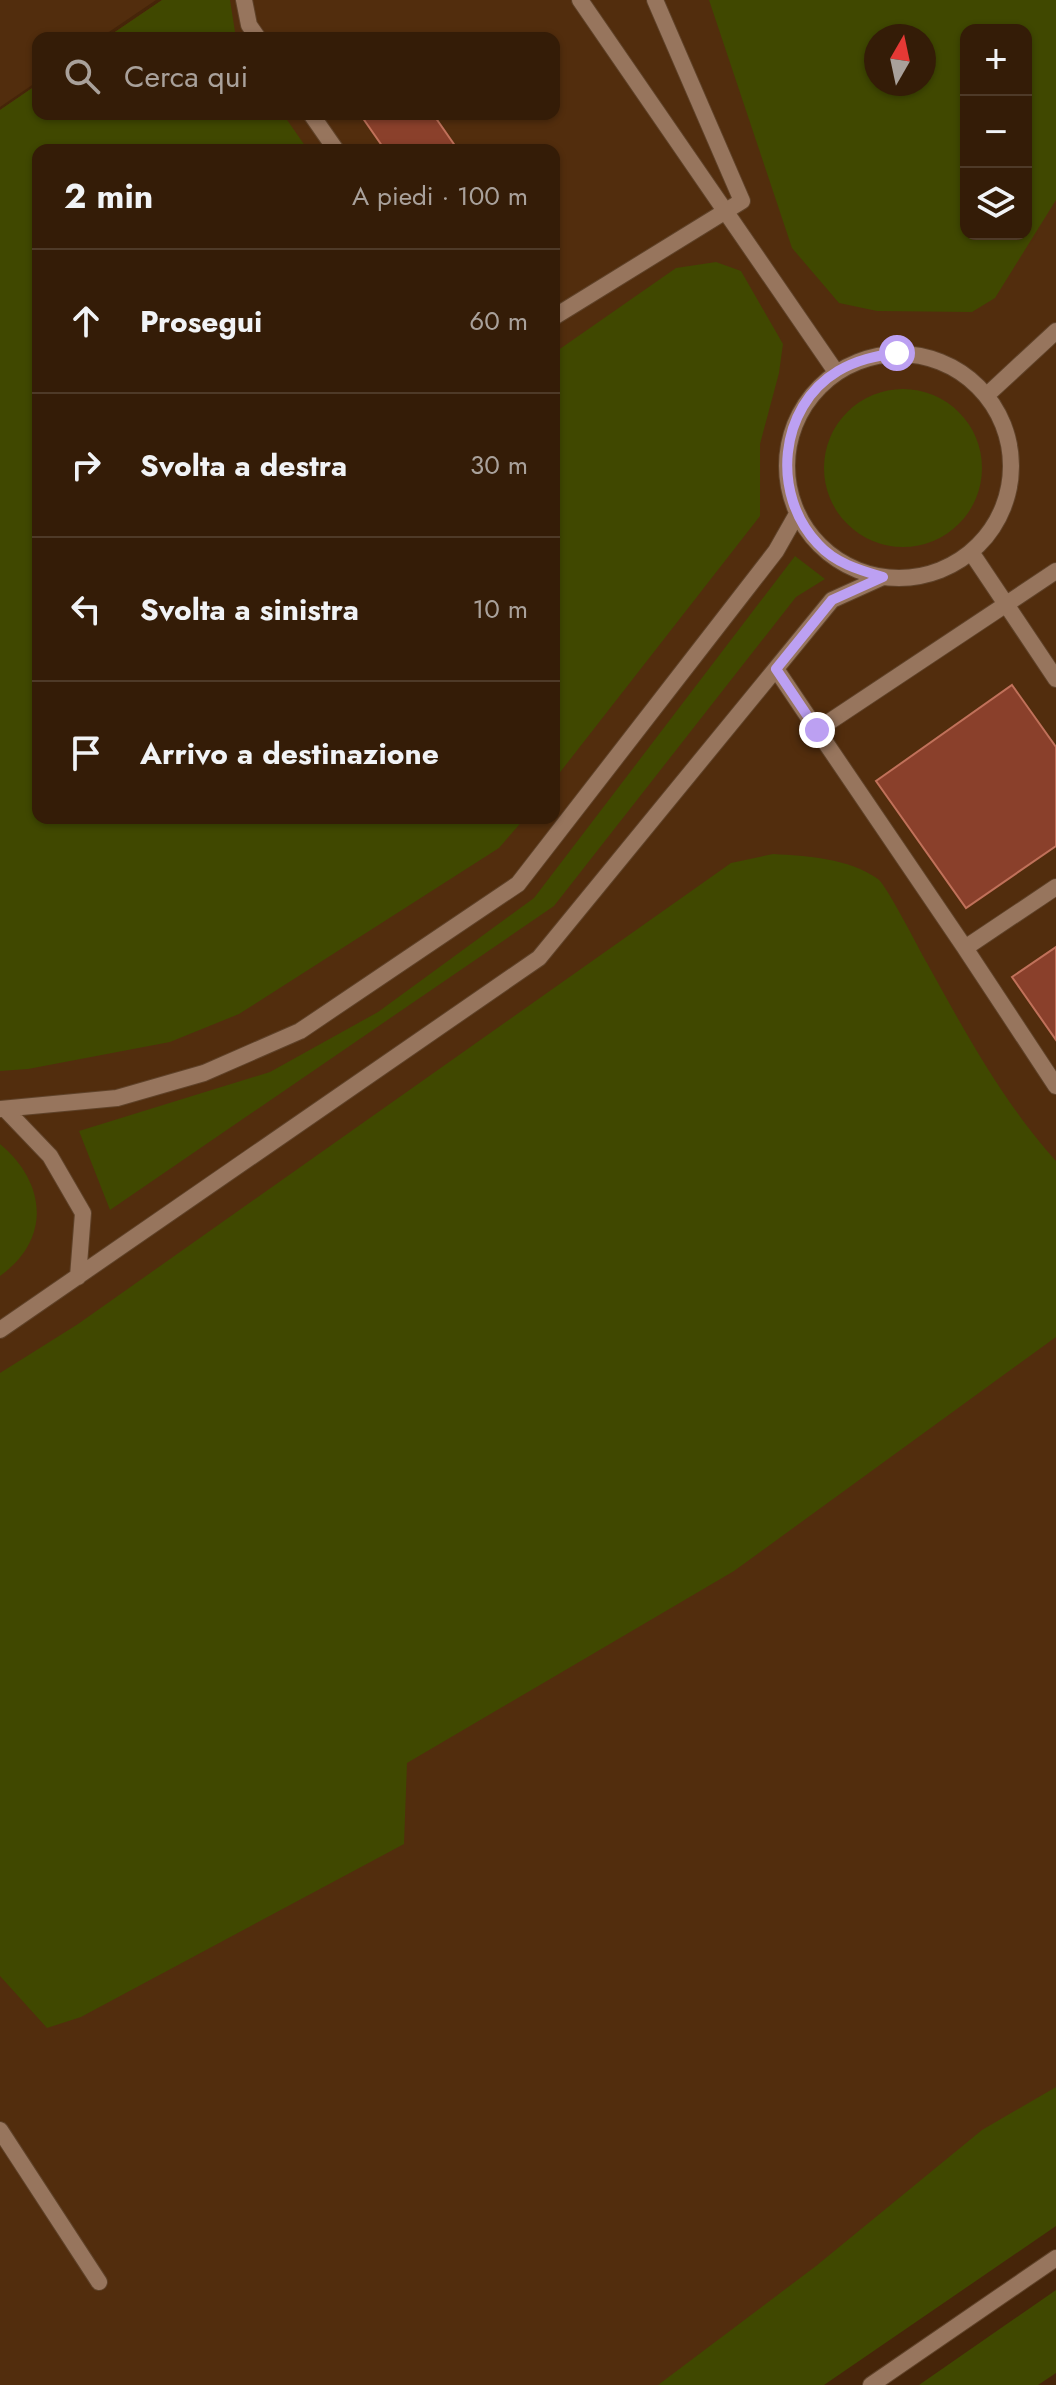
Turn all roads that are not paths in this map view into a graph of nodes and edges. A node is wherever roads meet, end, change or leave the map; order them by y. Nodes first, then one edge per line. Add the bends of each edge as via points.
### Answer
1 (244, 0) edge
2 (580, 0) edge
3 (655, 0) edge
4 (254, 32) edge
5 (315, 120) edge
6 (332, 144) edge
7 (724, 212) junction
8 (560, 313) edge
9 (1056, 331) edge
10 (836, 372) junction
11 (987, 395) junction
12 (797, 514) junction
13 (971, 552) junction
14 (1056, 571) edge
15 (883, 577) junction
16 (1006, 604) junction
17 (776, 669) junction
18 (1056, 679) edge
19 (817, 730) junction
20 (1056, 887) edge
21 (965, 948) junction
22 (1056, 1086) edge
23 (3, 1109) edge
24 (78, 1277) junction
25 (0, 1330) edge
26 (0, 2130) edge
27 (1056, 2258) edge
28 (99, 2282) dead end
29 (871, 2385) edge

1 - 4 street
2 - 7 street
3 - 7 street via 742,201
5 - 6 street
7 - 8 street
7 - 10 street
9 - 11 street
10 - 11 street via 864,358 897,353 929,357 959,369
10 - 12 street via 812,394 795,421 787,452 787,484
11 - 13 street via 1006,428 1013,467 1006,505 987,538
12 - 15 street via 828,552 848,566
12 - 23 street via 776,551 518,884 300,1031 218,1067 117,1098
13 - 15 street via 922,577
13 - 16 street
14 - 16 street
15 - 17 street via 832,600
16 - 18 street
16 - 19 street
17 - 19 street
17 - 24 street via 539,958
19 - 21 street
20 - 21 street
21 - 22 street
23 - 24 street via 50,1156 83,1213
24 - 25 street
26 - 28 street
27 - 29 street

